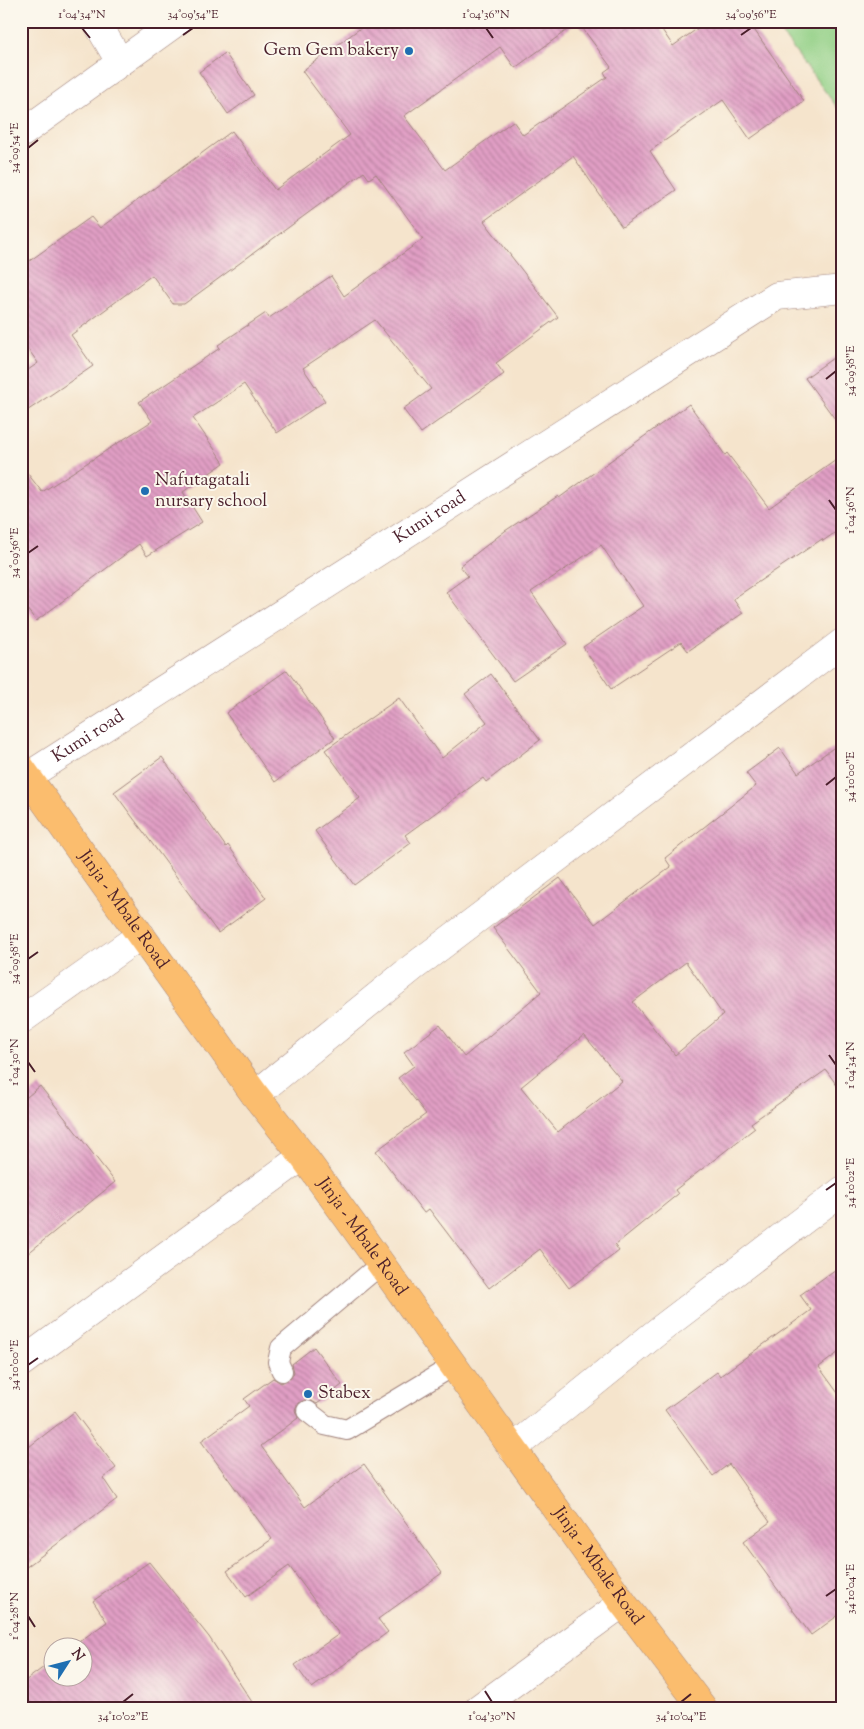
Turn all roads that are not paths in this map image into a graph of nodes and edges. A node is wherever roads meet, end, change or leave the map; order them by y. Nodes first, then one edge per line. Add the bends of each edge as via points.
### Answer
1 (96, 21) edge
2 (178, 21) edge
3 (120, 62) junction
4 (21, 134) edge
5 (843, 289) edge
6 (843, 642) edge
7 (24, 772) edge
8 (140, 936) junction
9 (21, 1020) edge
10 (255, 1095) junction
11 (303, 1156) junction
12 (843, 1190) edge
13 (381, 1264) junction
14 (21, 1363) edge
15 (453, 1366) junction
16 (282, 1371) dead end
17 (308, 1411) dead end
18 (512, 1449) junction
19 (623, 1603) junction
20 (479, 1708) edge
21 (703, 1708) edge

1 - 3 street
2 - 3 street
3 - 4 street
5 - 7 street, Kumi road via 777,296
6 - 10 street via 412,968
7 - 8 main road, Jinja - Mbale Road
8 - 9 street
8 - 10 main road, Jinja - Mbale Road
10 - 11 main road, Jinja - Mbale Road
11 - 13 main road, Jinja - Mbale Road
11 - 14 street
12 - 18 street via 657,1332
13 - 15 main road, Jinja - Mbale Road
13 - 16 lane via 281,1348 278,1362
15 - 17 lane via 348,1430 325,1425
15 - 18 main road, Jinja - Mbale Road
18 - 19 main road, Jinja - Mbale Road
19 - 20 street
19 - 21 main road, Jinja - Mbale Road

